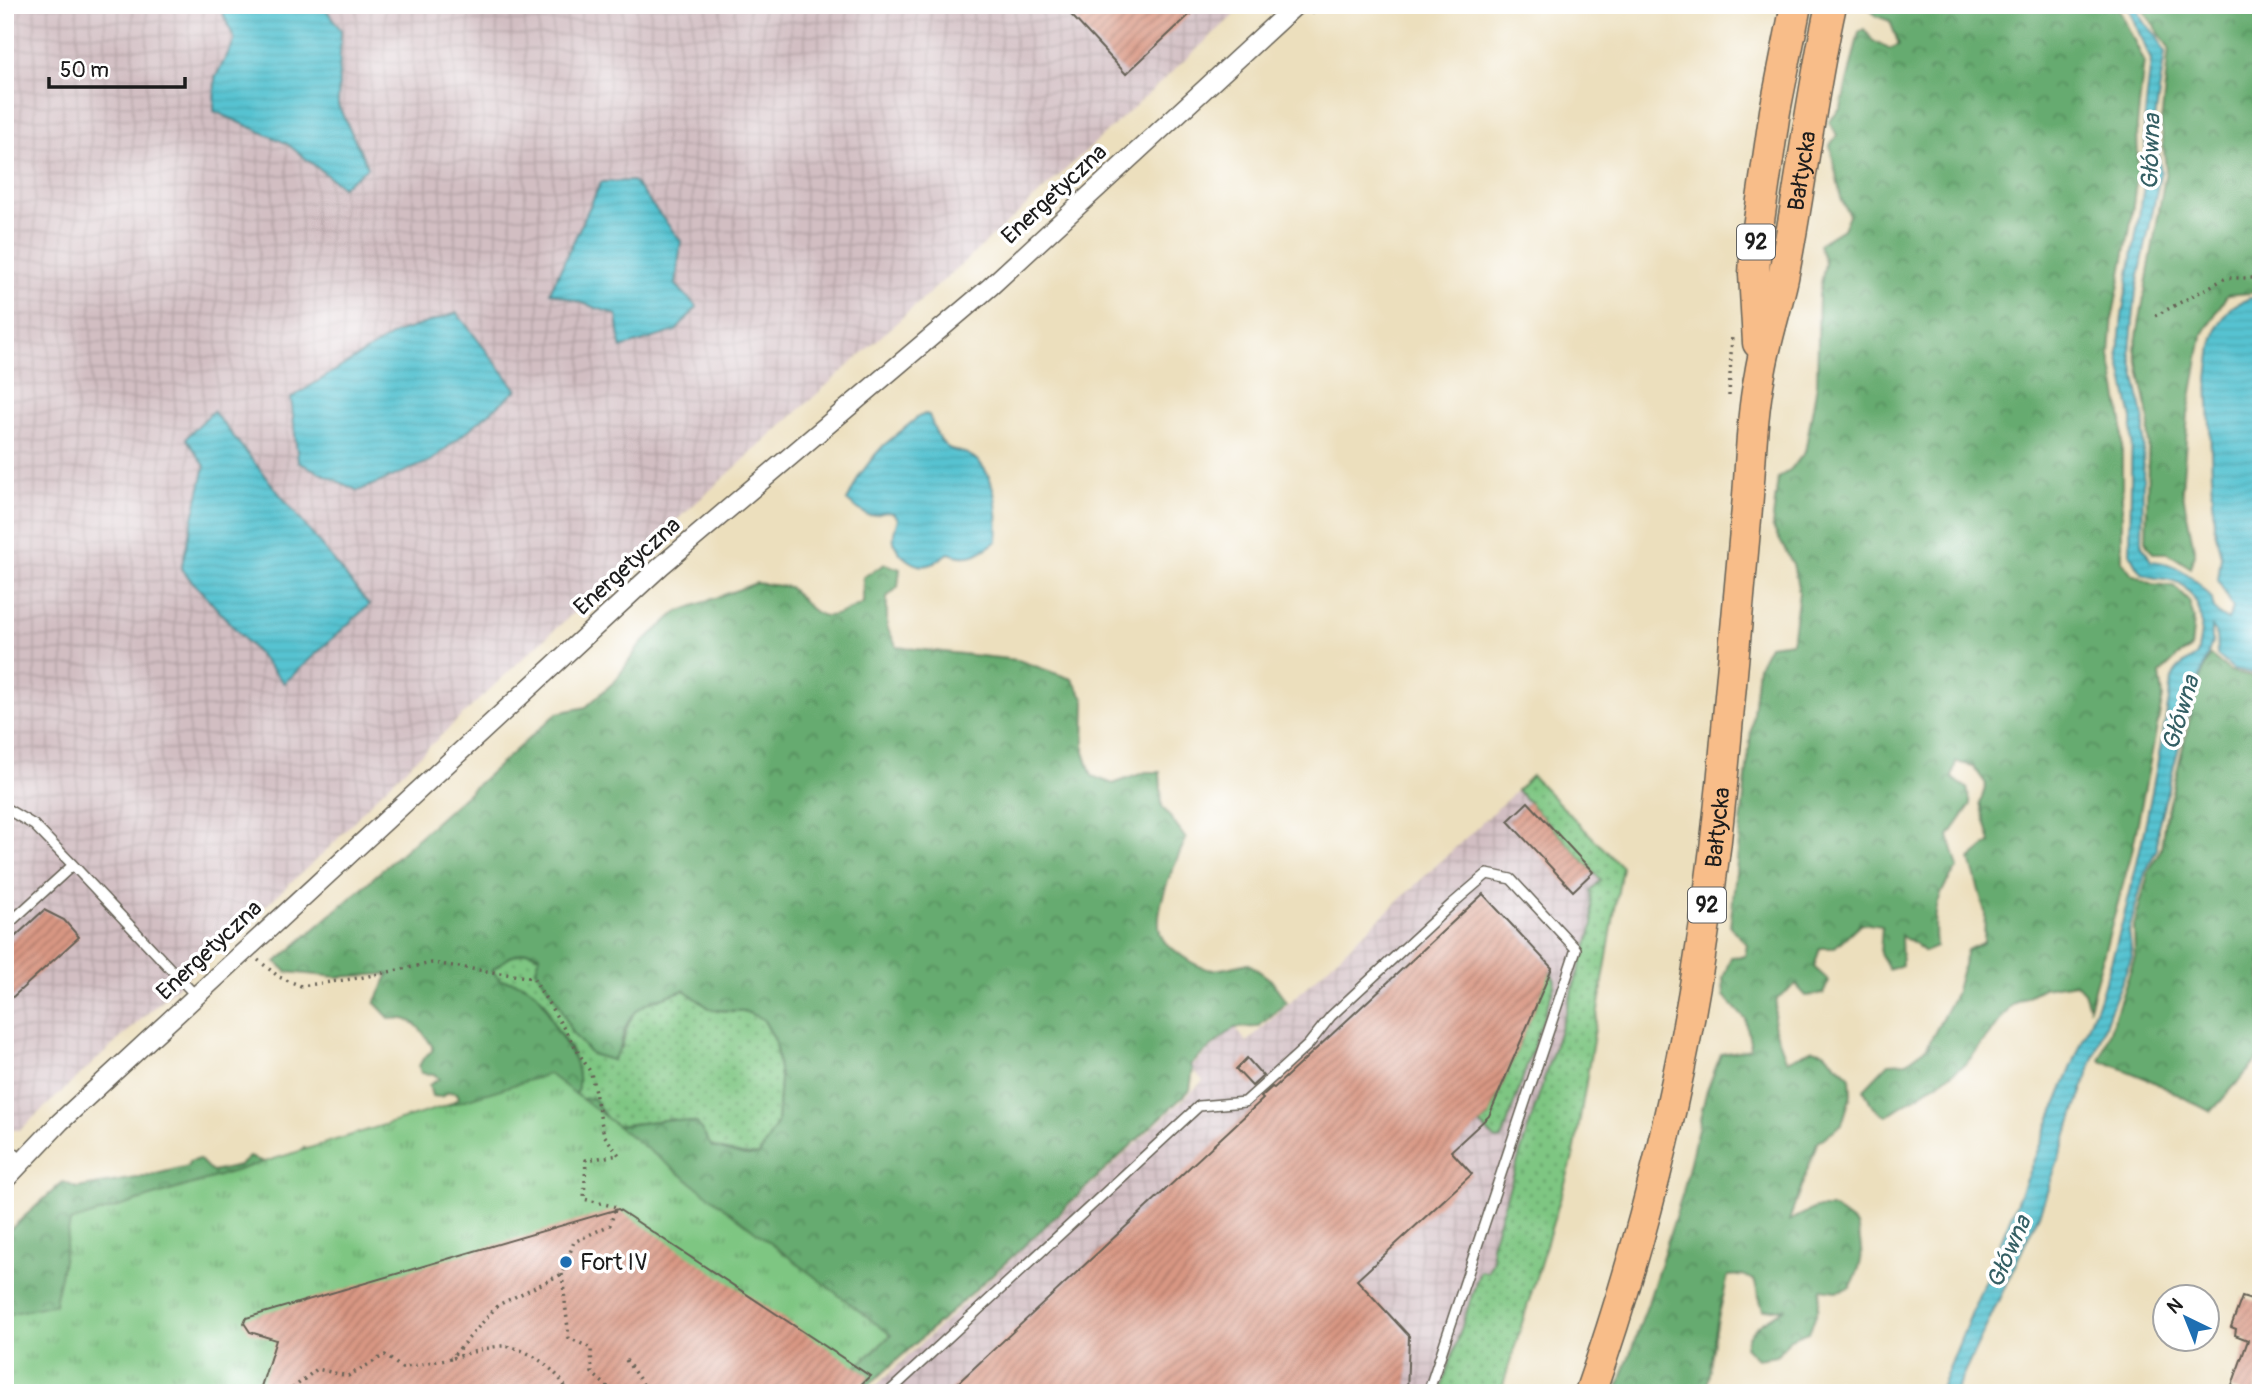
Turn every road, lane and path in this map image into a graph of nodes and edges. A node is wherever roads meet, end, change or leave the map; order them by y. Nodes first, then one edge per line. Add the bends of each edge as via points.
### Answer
1 (1320, 5) edge
2 (1796, 5) edge
3 (1831, 5) edge
4 (1303, 10) edge
5 (2261, 278) edge
6 (2155, 316) dead end
7 (1759, 375) junction
8 (5, 807) edge
9 (74, 865) junction
10 (5, 927) edge
11 (247, 949) junction
12 (196, 996) junction
13 (5, 1144) edge
14 (22, 1160) junction
15 (10, 1187) edge
16 (5, 1204) edge
17 (562, 1273) junction
18 (452, 1358) junction
19 (626, 1360) dead end
20 (287, 1393) edge
21 (568, 1393) edge
22 (610, 1393) edge
23 (649, 1393) edge
24 (888, 1393) edge
25 (1427, 1393) edge
26 (1590, 1393) edge

1 - 4 path
2 - 7 main road, Bałtycka / 92 via 1756,241
3 - 7 main road, Bałtycka / 92 via 1783,278
4 - 11 street, Energetyczna via 990,287 661,566
5 - 6 path via 2226,278
7 - 26 main road, Bałtycka / 92 via 1721,788 1687,1028 1655,1178
8 - 9 lane via 34,825
9 - 10 lane
9 - 12 lane
11 - 12 street, Energetyczna
11 - 17 path via 279,977 301,986 432,964 533,978 591,1073 604,1135 619,1155 586,1160 584,1199 616,1208 610,1225 574,1242
12 - 14 street, Energetyczna
13 - 14 lane
14 - 15 street, Energetyczna
15 - 16 path
17 - 18 path via 498,1305
17 - 22 path via 569,1338 591,1349 592,1373
18 - 20 path via 402,1368 385,1355 348,1377 317,1369
18 - 21 path via 502,1346 534,1356 564,1381
19 - 23 path
24 - 25 lane via 1199,1106 1245,1102 1308,1045 1331,1016 1488,874 1511,879 1576,949

